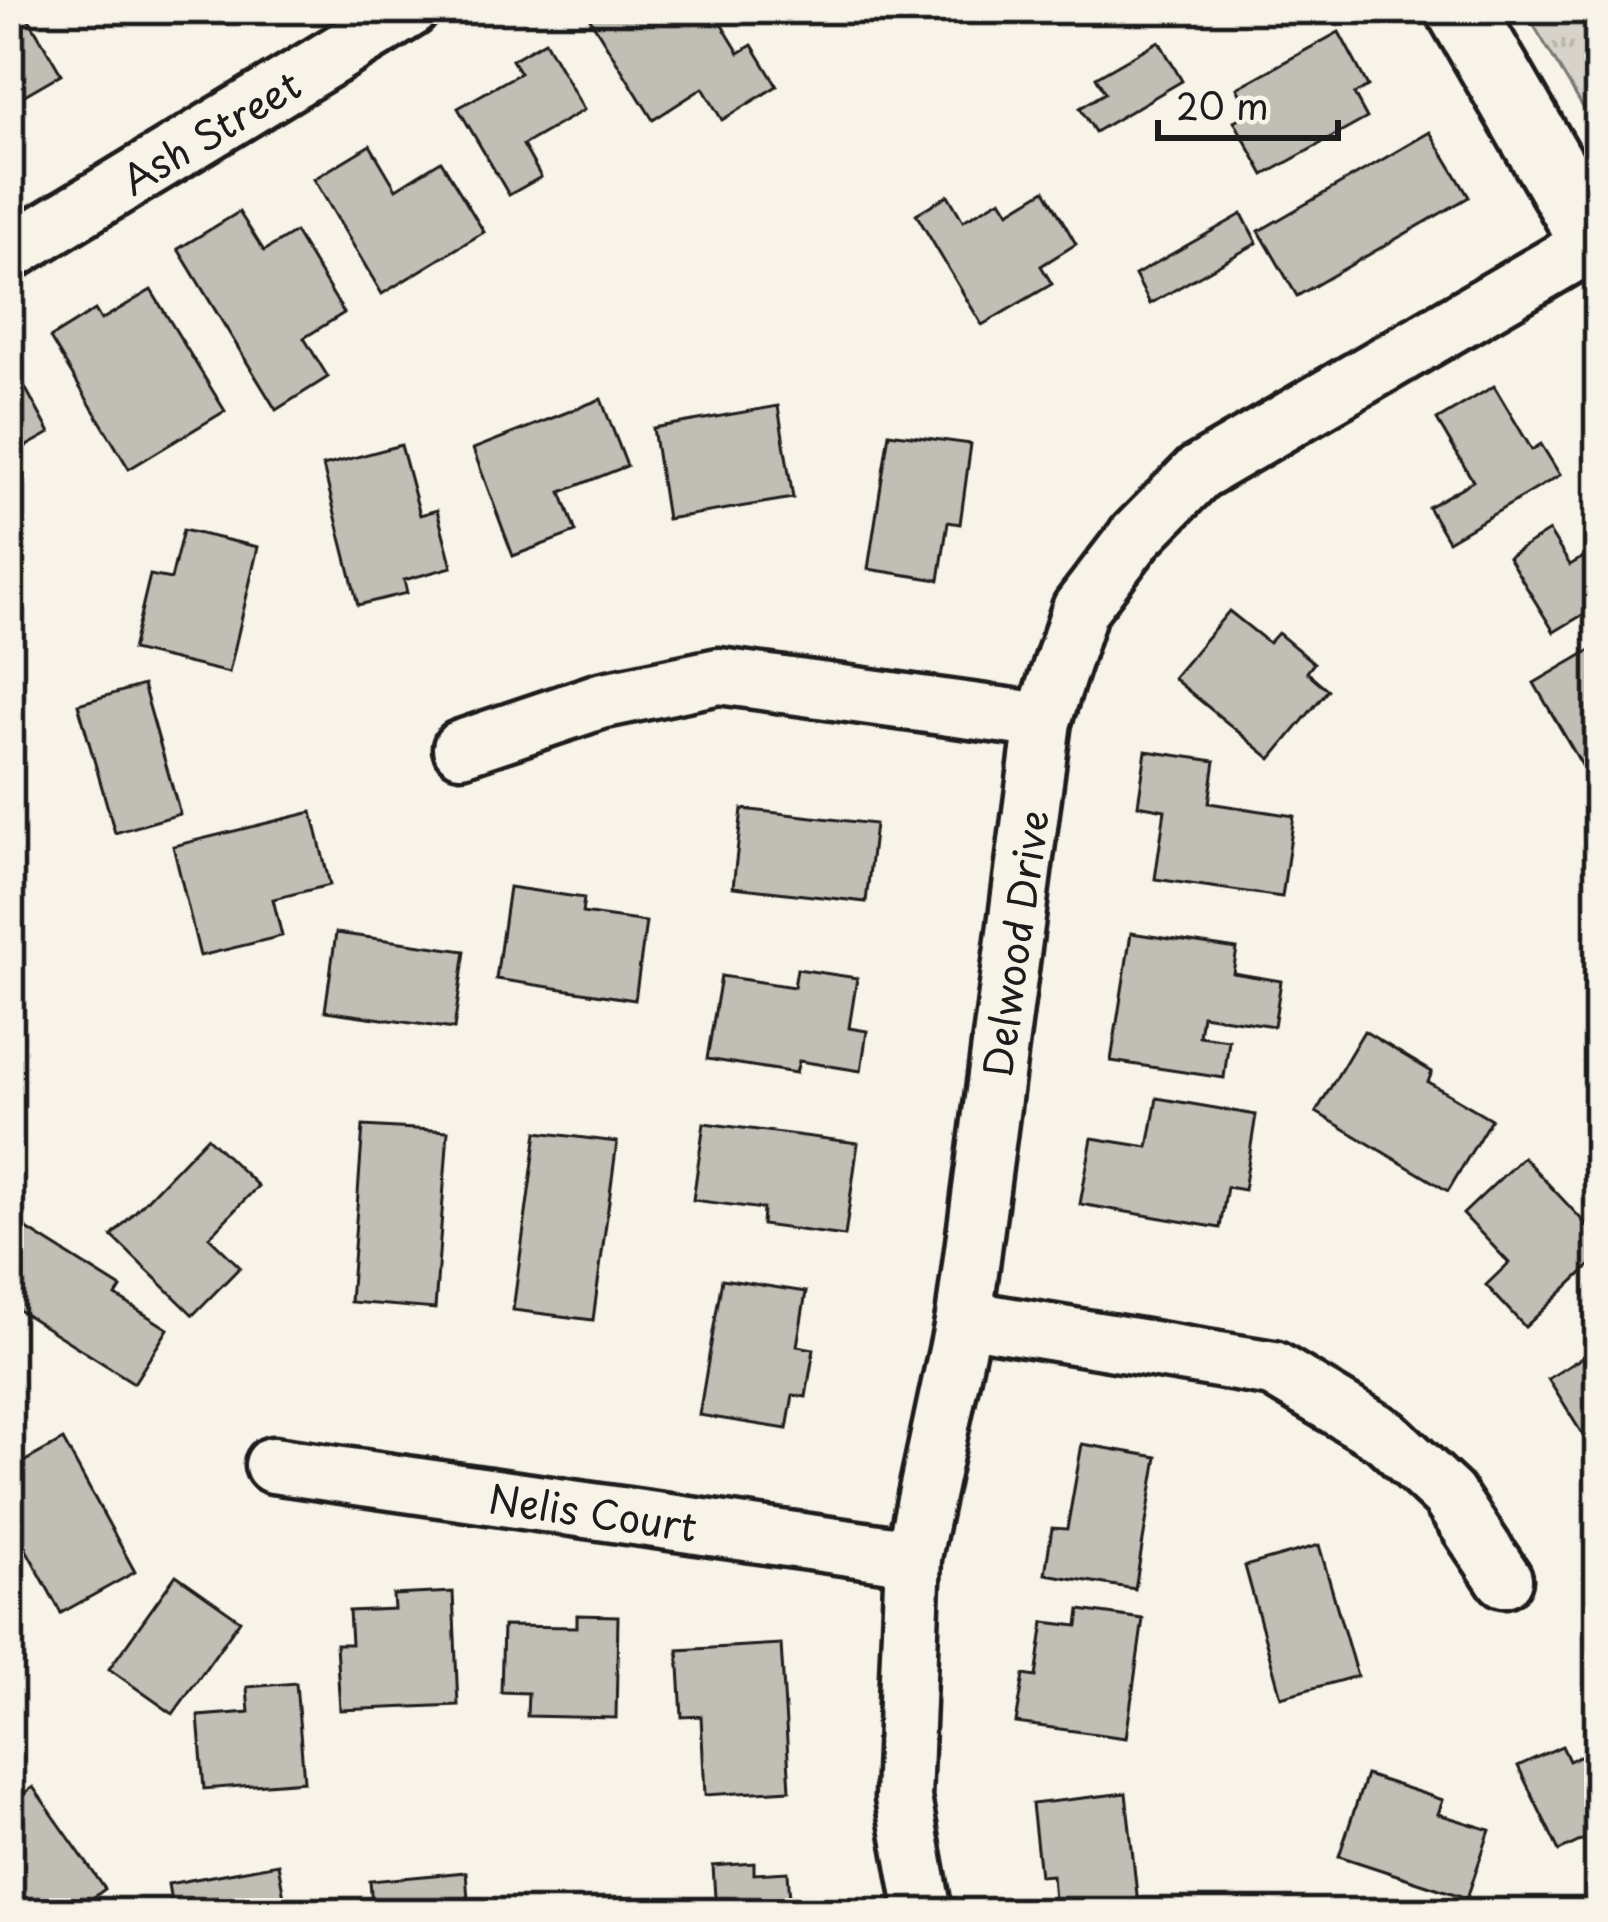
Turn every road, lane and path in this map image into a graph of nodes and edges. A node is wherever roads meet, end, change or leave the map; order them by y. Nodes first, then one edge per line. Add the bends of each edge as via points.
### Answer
1 (411, 9) edge
2 (1460, 9) edge
3 (1597, 246) edge
4 (9, 253) edge
5 (1043, 721) junction
6 (461, 748) dead end
7 (964, 1318) junction
8 (273, 1466) dead end
9 (913, 1557) junction
10 (1504, 1579) dead end
11 (924, 1913) edge

1 - 4 street, Ash Street
2 - 3 street
3 - 5 street, Delwood Drive via 1198,473 1080,609
5 - 6 street via 718,676 600,701
5 - 7 street, Delwood Drive
7 - 9 street, Delwood Drive
7 - 10 street via 1273,1369 1385,1436 1448,1496
8 - 9 street, Nelis Court
9 - 11 street, Delwood Drive via 903,1798

